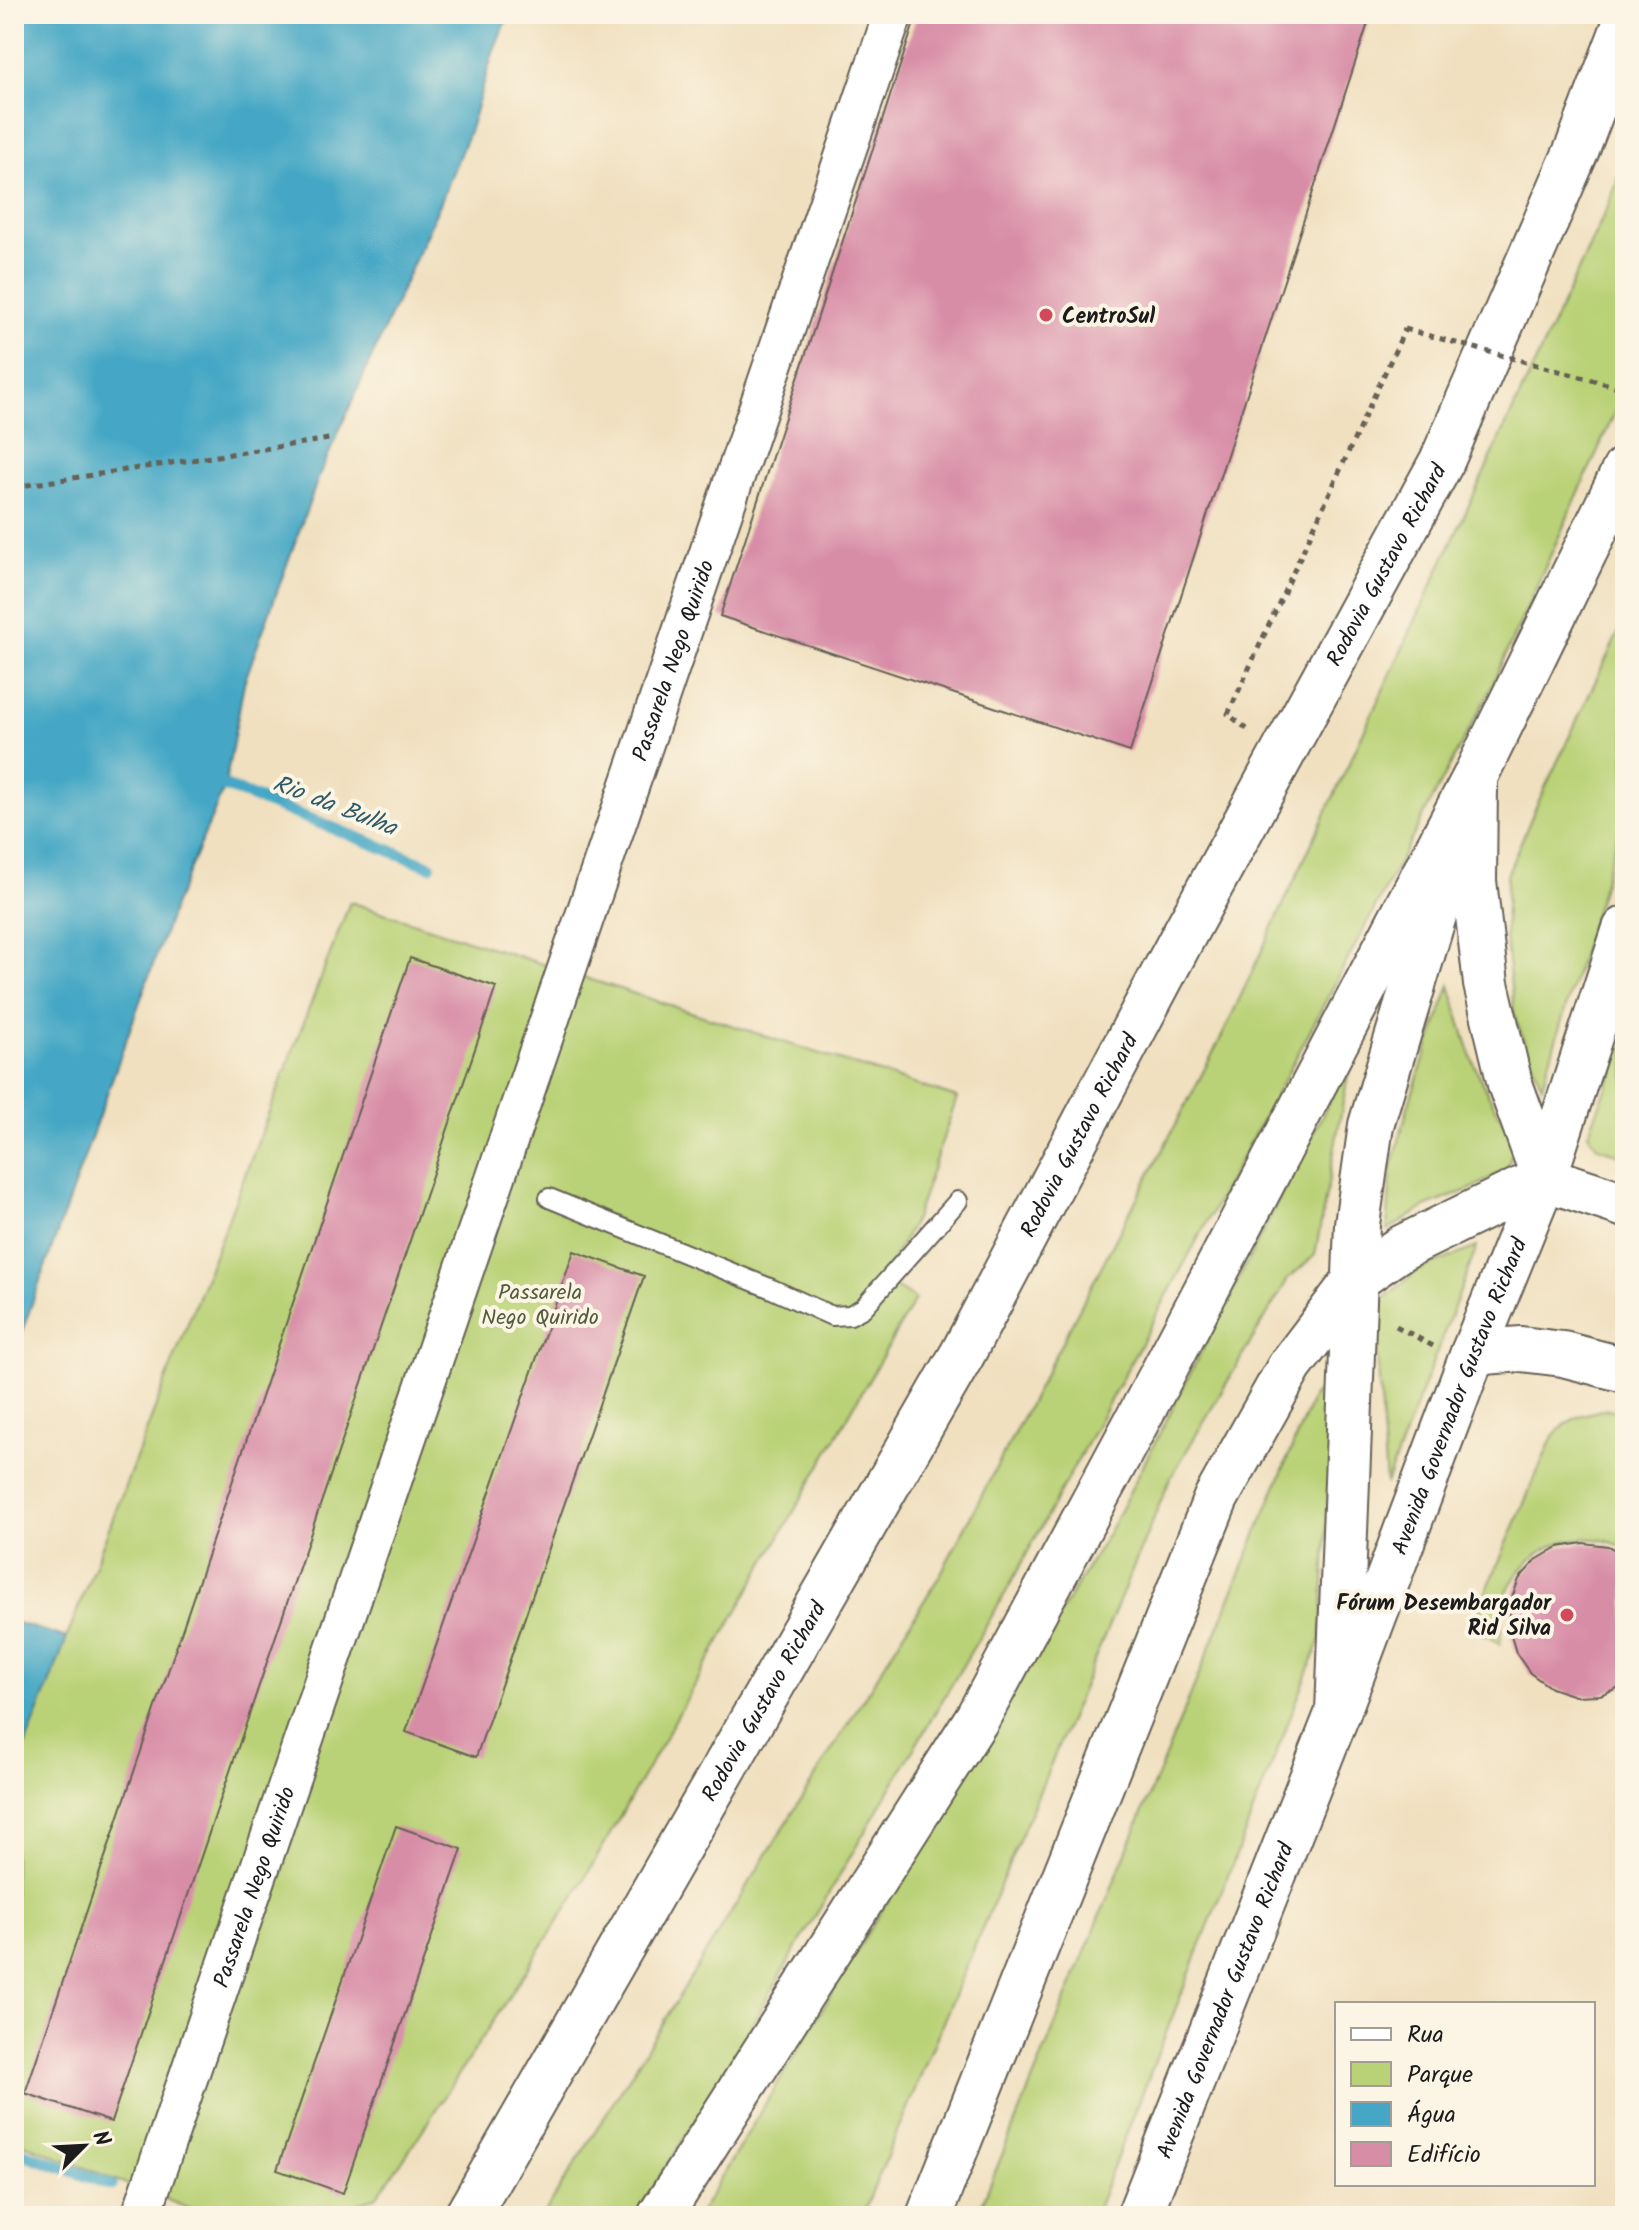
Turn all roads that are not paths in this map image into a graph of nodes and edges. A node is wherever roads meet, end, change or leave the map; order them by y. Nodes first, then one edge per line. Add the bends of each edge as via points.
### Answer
1 (893, 14) edge
2 (1625, 24) edge
3 (1625, 469) edge
4 (1475, 777) junction
5 (1625, 929) edge
6 (1544, 1178) junction
7 (549, 1198) dead end
8 (958, 1201) dead end
9 (1625, 1205) edge
10 (1356, 1279) junction
11 (1473, 1353) junction
12 (1625, 1370) edge
13 (1338, 1712) junction
14 (512, 2142) junction
15 (141, 2216) edge
16 (451, 2216) edge
17 (467, 2216) edge
18 (660, 2216) edge
19 (929, 2216) edge
20 (1139, 2216) edge

1 - 15 street, Passarela Nego Quirido
2 - 14 main road, Rodovia Gustavo Richard via 1578,147 1442,461 963,1353
3 - 4 main road
4 - 6 main road via 1474,881 1486,984 1510,1084
4 - 10 main road via 1371,1125 1357,1224
4 - 18 main road via 978,1717
5 - 6 main road, Avenida Governador Gustavo Richard
6 - 9 main road
6 - 10 main road via 1401,1248
6 - 11 main road, Avenida Governador Gustavo Richard
7 - 8 lane via 832,1316 863,1308
10 - 13 main road
10 - 19 main road via 1290,1366 1216,1498
11 - 12 main road via 1521,1349
11 - 13 main road, Avenida Governador Gustavo Richard
13 - 20 main road, Avenida Governador Gustavo Richard
14 - 16 main road
14 - 17 main road, Rodovia Gustavo Richard

